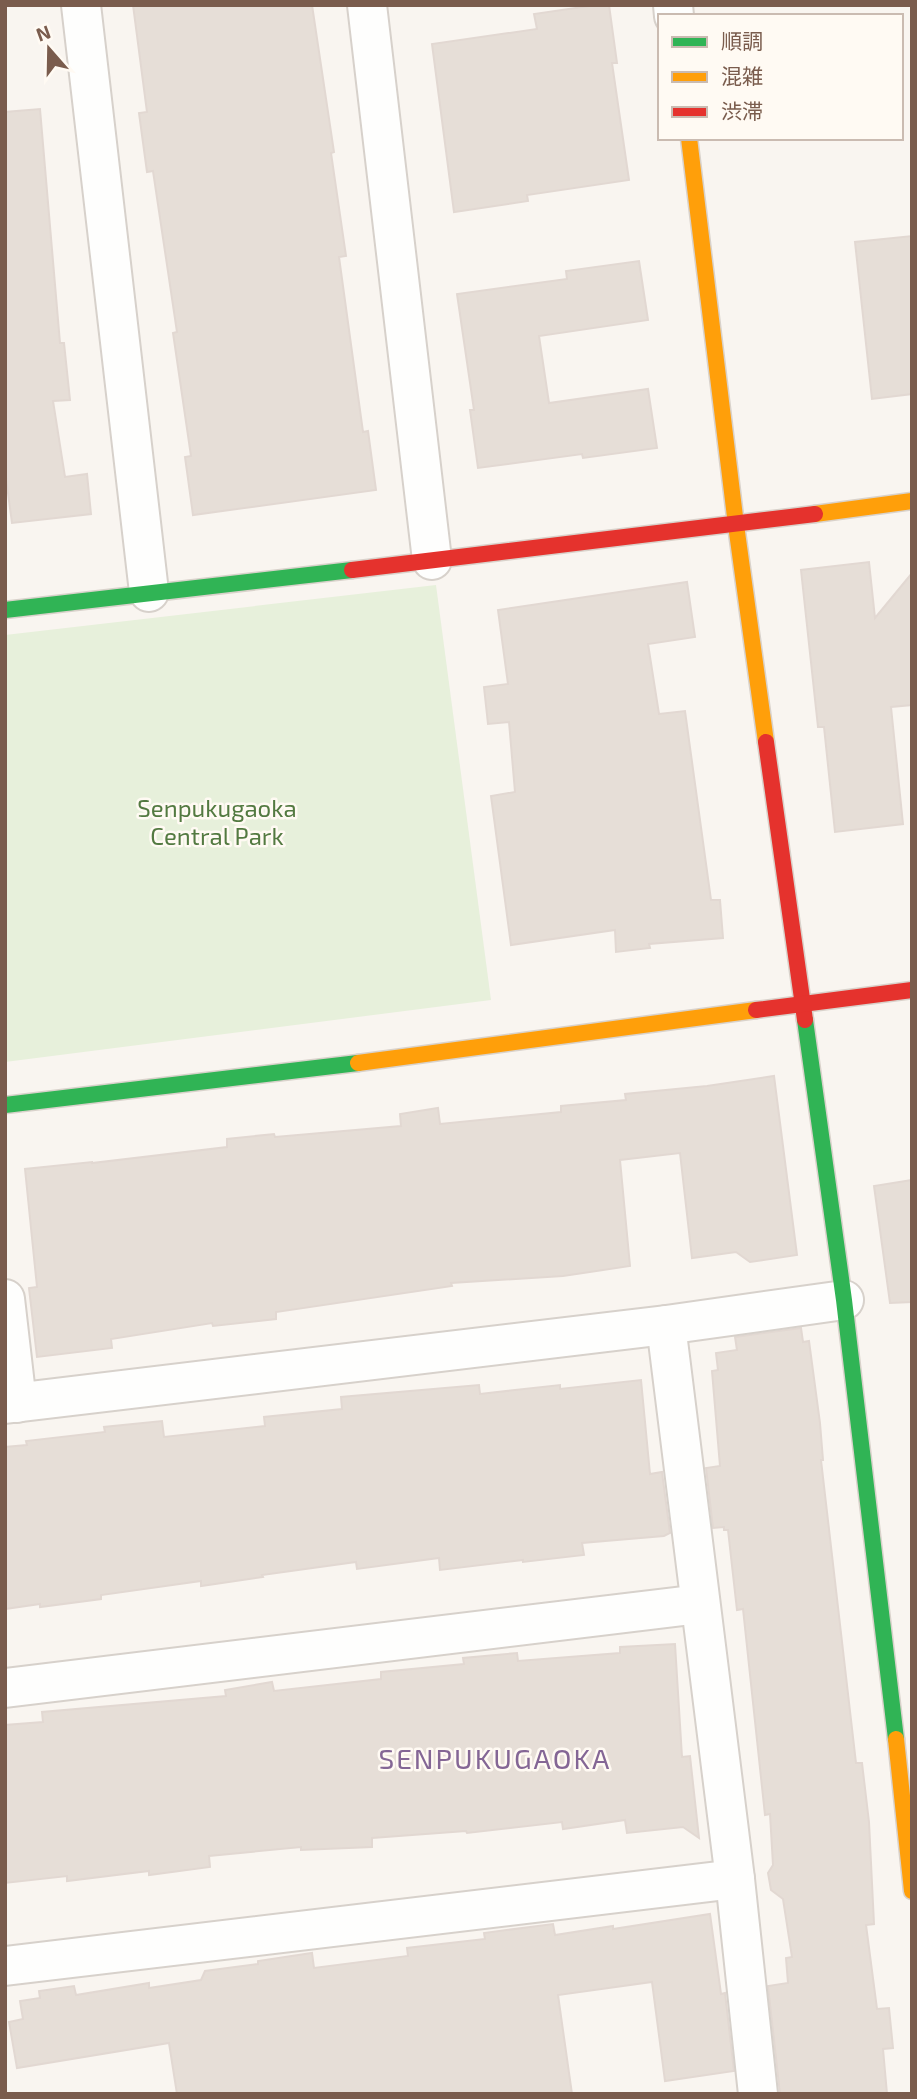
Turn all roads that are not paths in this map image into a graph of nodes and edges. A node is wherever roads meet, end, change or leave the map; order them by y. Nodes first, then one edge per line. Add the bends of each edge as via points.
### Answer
1 (82, 5) edge
2 (367, 5) edge
3 (689, 140) edge
4 (912, 501) edge
5 (736, 525) junction
6 (432, 560) junction
7 (149, 592) junction
8 (5, 610) edge
9 (912, 990) edge
10 (803, 1004) junction
11 (5, 1105) edge
12 (5, 1299) edge
13 (844, 1300) junction
14 (666, 1325) junction
15 (11, 1404) edge
16 (700, 1604) junction
17 (899, 1650) edge
18 (5, 1688) edge
19 (735, 1879) junction
20 (912, 1891) edge
21 (5, 1966) edge
22 (758, 2094) edge

1 - 7 street
2 - 6 street
3 - 5 street
4 - 5 street
5 - 6 street
5 - 10 street
6 - 7 street
7 - 8 street
9 - 10 street
10 - 11 street
10 - 13 street
12 - 15 street
13 - 14 street
13 - 17 street
14 - 15 street
14 - 16 street
16 - 18 street
16 - 19 street
17 - 20 street
19 - 21 street
19 - 22 street

